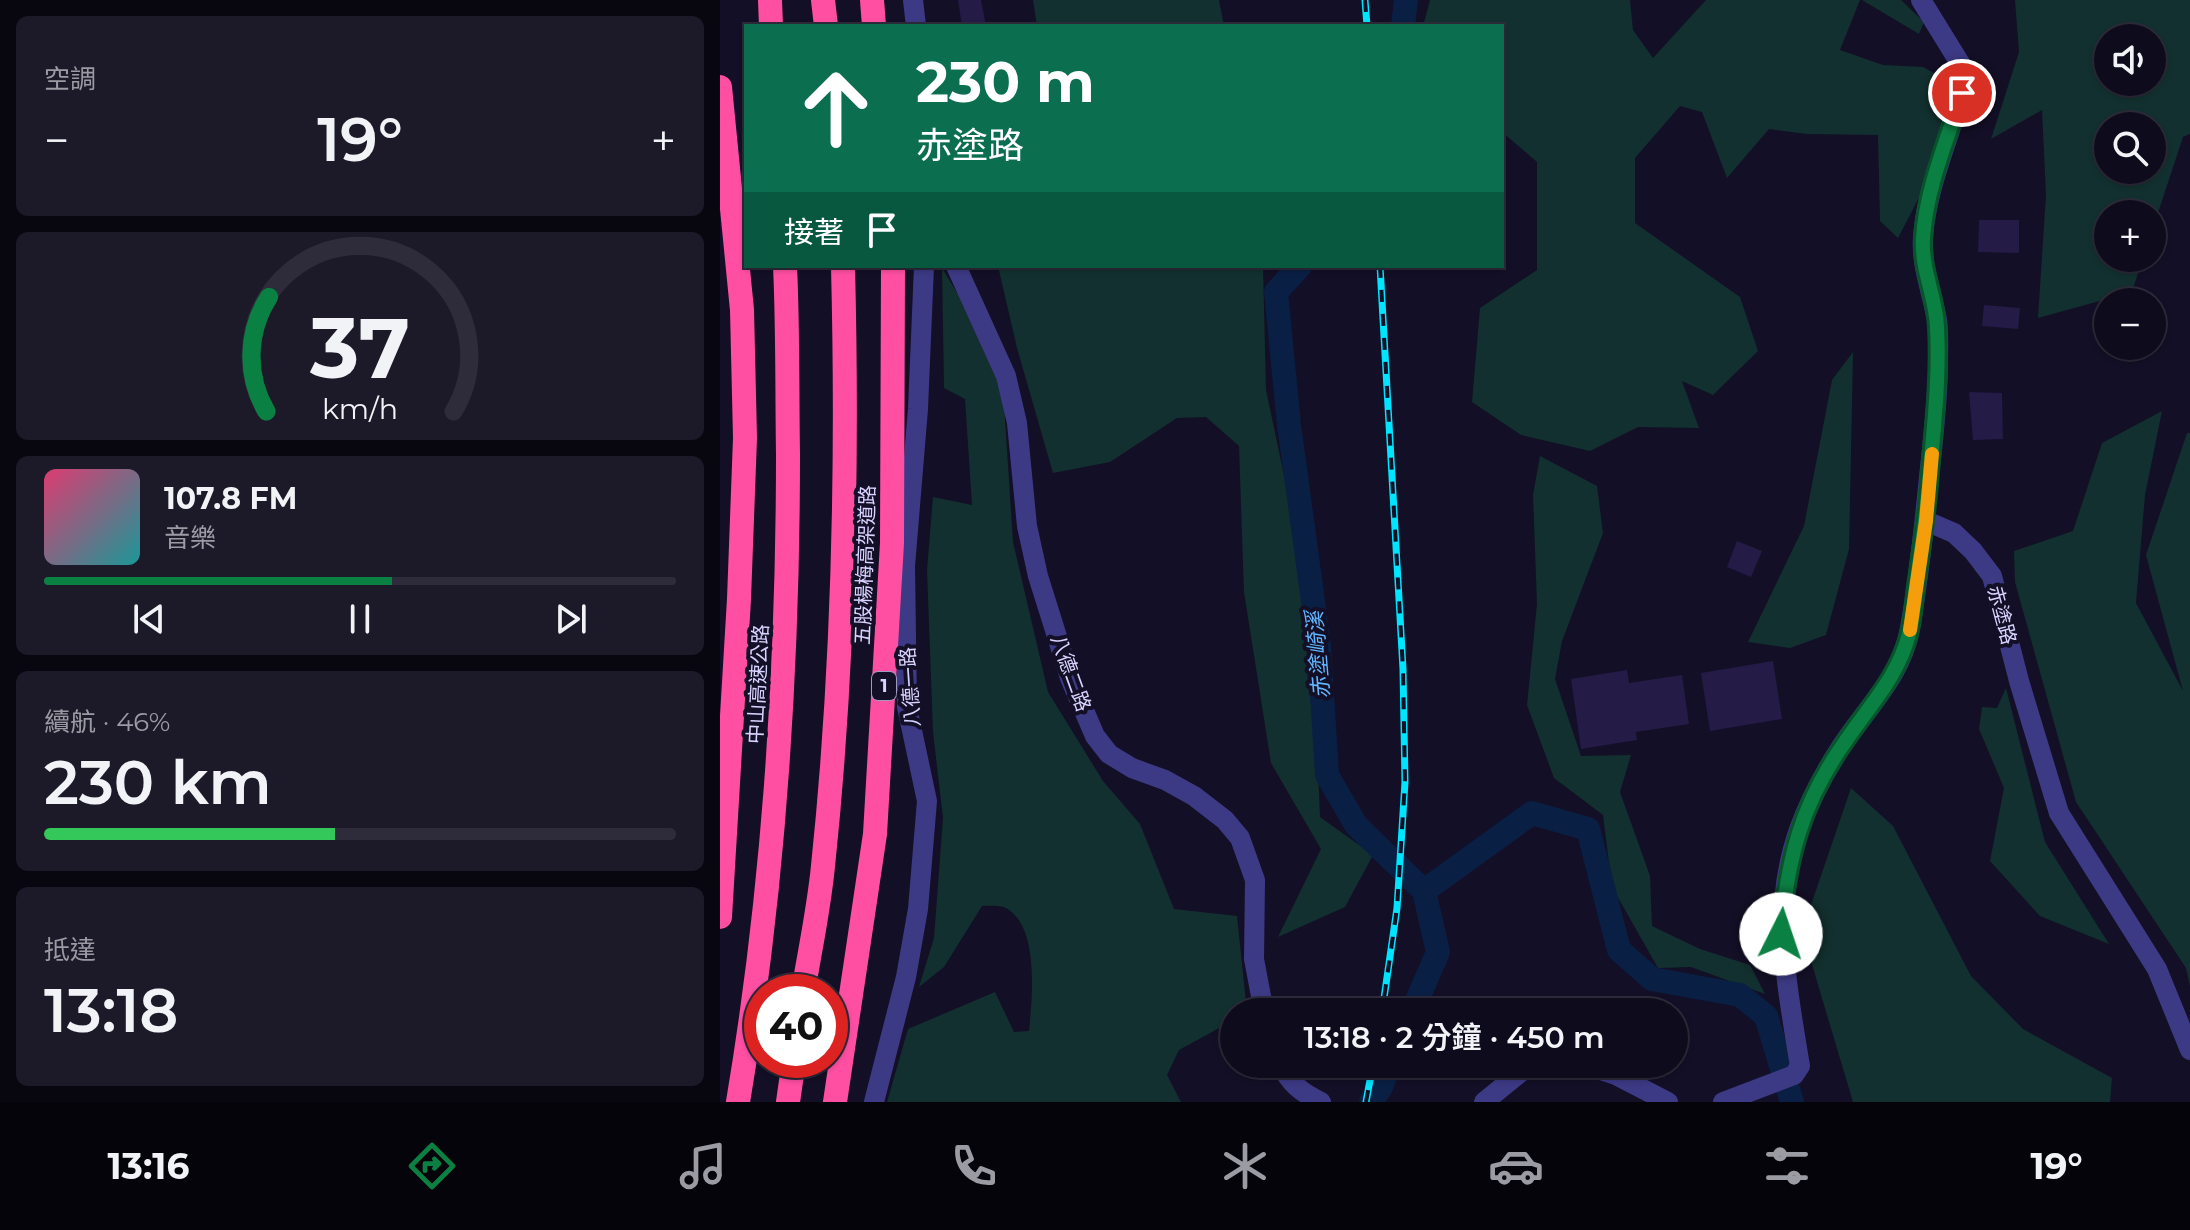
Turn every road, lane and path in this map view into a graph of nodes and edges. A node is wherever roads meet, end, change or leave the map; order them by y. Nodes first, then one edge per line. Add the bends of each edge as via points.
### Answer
1 (770, 0) edge
2 (823, 0) edge
3 (872, 0) edge
4 (913, 0) edge
5 (1921, 0) edge
6 (771, 24) edge
7 (826, 24) edge
8 (874, 24) edge
9 (916, 24) edge
10 (720, 87) edge
11 (785, 268) edge
12 (843, 268) edge
13 (893, 268) edge
14 (924, 268) edge
15 (957, 268) edge
16 (1926, 521) junction
17 (720, 917) edge
18 (806, 974) edge
19 (1261, 998) edge
20 (2190, 1050) edge
21 (791, 1078) edge
22 (1287, 1078) edge
23 (738, 1102) edge
24 (788, 1102) edge
25 (835, 1102) edge
26 (874, 1102) edge
27 (1321, 1102) edge
28 (1484, 1102) edge
29 (1668, 1102) edge
30 (1723, 1102) edge

1 - 6 highway
2 - 7 highway
3 - 8 highway
4 - 9 street
5 - 16 street via 1966,73 1923,236 1938,363
10 - 17 highway via 742,310 745,438
11 - 23 highway, 中山高速公路 via 788,512 775,812
12 - 18 highway via 840,669 823,869
13 - 25 highway, 五股楊梅高架道路 / 1 via 892,543 875,834
14 - 26 street, 八德一路 via 905,566 907,707 927,801 918,909
15 - 19 street, 八德二路 via 1006,376 1017,423 1027,526 1070,678 1095,736 1109,754 1194,796 1240,838 1255,880 1254,959
16 - 20 street, 赤塗路 via 1954,533 1992,576 2059,813 2157,969
16 - 30 street via 1901,661 1815,790 1792,850 1781,934 1800,1066 1794,1075
21 - 24 highway
22 - 27 street
28 - 29 street via 1522,1071 1582,1064

